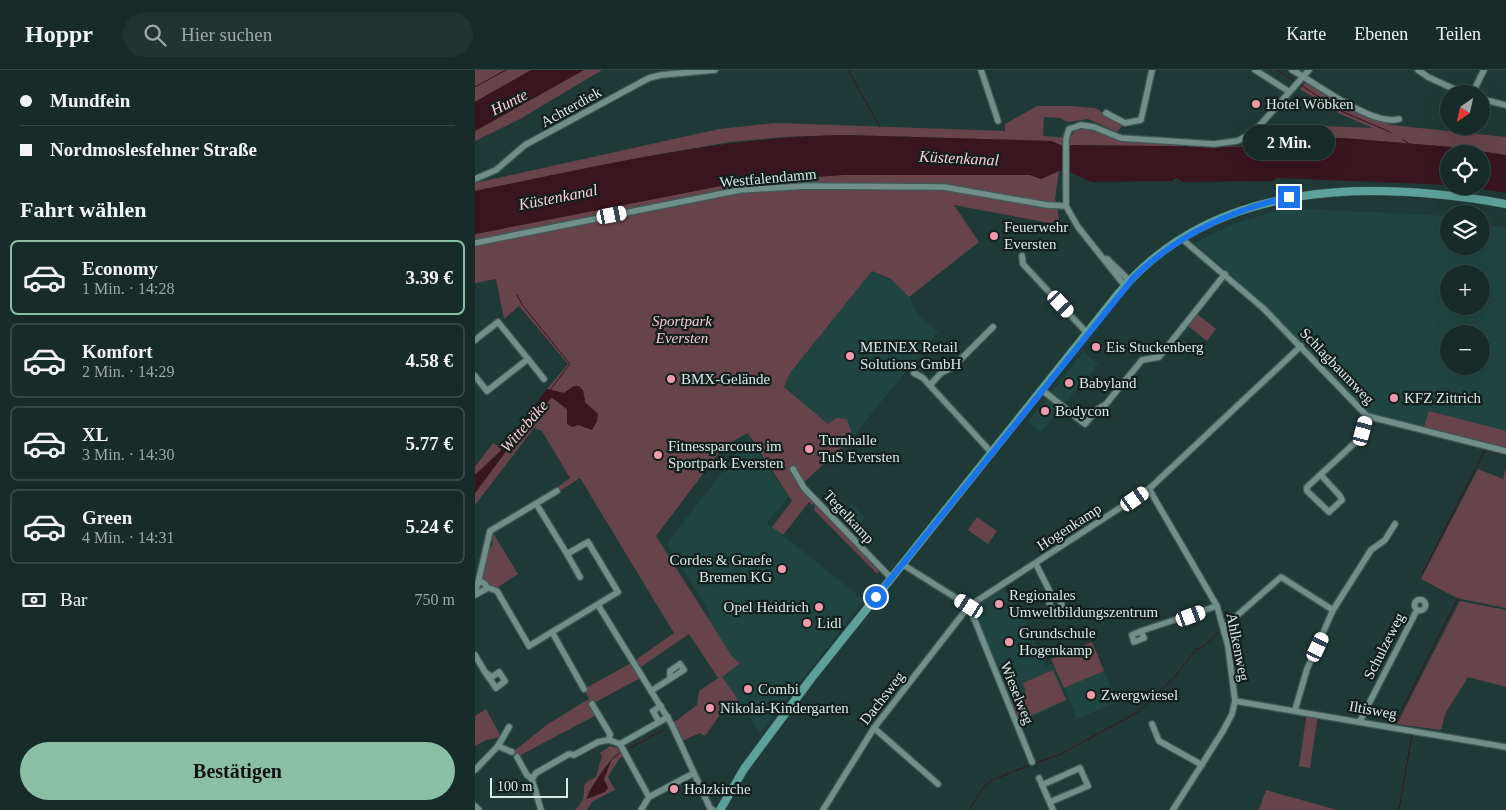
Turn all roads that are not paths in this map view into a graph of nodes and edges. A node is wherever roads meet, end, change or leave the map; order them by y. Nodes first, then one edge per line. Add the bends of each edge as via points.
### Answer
1 (715, 70) edge
2 (981, 70) edge
3 (1152, 70) edge
4 (1255, 70) edge
5 (1293, 70) edge
6 (1309, 70) edge
7 (1418, 70) edge
8 (1484, 70) edge
9 (1297, 81) junction
10 (1445, 85) edge
11 (1476, 85) edge
12 (1288, 91) junction
13 (1490, 101) edge
14 (1506, 105) edge
15 (1107, 113) dead end
16 (1399, 119) dead end
17 (998, 121) dead end
18 (475, 179) edge
19 (1506, 204) edge
20 (1066, 206) junction
21 (1182, 239) junction
22 (475, 243) edge
23 (1022, 256) dead end
24 (1225, 274) junction
25 (1127, 283) junction
26 (993, 327) dead end
27 (1087, 332) junction
28 (475, 340) edge
29 (1301, 346) junction
30 (528, 359) junction
31 (914, 373) dead end
32 (475, 376) edge
33 (544, 379) dead end
34 (929, 385) junction
35 (1041, 390) junction
36 (1367, 416) junction
37 (1506, 451) edge
38 (991, 452) junction
39 (793, 469) dead end
40 (1321, 475) junction
41 (1149, 488) junction
42 (557, 491) dead end
43 (537, 505) junction
44 (1395, 524) dead end
45 (567, 554) junction
46 (902, 564) junction
47 (1036, 564) junction
48 (580, 577) dead end
49 (891, 578) junction
50 (478, 583) junction
51 (487, 587) junction
52 (475, 594) edge
53 (1053, 598) dead end
54 (598, 605) junction
55 (969, 606) junction
56 (1217, 606) junction
57 (1333, 610) junction
58 (1417, 610) dead end
59 (1224, 627) junction
60 (1141, 631) dead end
61 (553, 632) junction
62 (475, 655) edge
63 (485, 672) dead end
64 (670, 679) dead end
65 (584, 690) dead end
66 (651, 691) junction
67 (1235, 702) junction
68 (592, 704) dead end
69 (661, 706) junction
70 (1295, 710) junction
71 (668, 717) junction
72 (1360, 721) junction
73 (659, 722) junction
74 (1152, 724) dead end
75 (509, 727) dead end
76 (874, 728) junction
77 (609, 740) junction
78 (620, 744) junction
79 (498, 746) junction
80 (1506, 747) edge
81 (512, 752) dead end
82 (517, 757) dead end
83 (1032, 762) dead end
84 (1202, 765) junction
85 (475, 770) edge
86 (694, 773) junction
87 (1039, 778) dead end
88 (532, 779) junction
89 (938, 784) dead end
90 (1042, 785) junction
91 (649, 797) junction
92 (1050, 802) junction
93 (475, 806) edge
94 (479, 810) edge
95 (541, 810) edge
96 (641, 810) edge
97 (713, 810) edge
98 (720, 810) edge
99 (823, 810) edge
100 (1053, 810) edge
101 (1173, 810) edge

1 - 18 street, Achterdiek via 649,78 525,145 496,170
2 - 17 street
3 - 15 street via 1141,120 1125,123
4 - 12 street
5 - 9 street
6 - 9 street
7 - 10 street
8 - 11 street
9 - 12 street
9 - 16 street via 1386,120
12 - 20 street via 1253,133 1237,141 1214,144 1121,138 1094,127 1081,125 1069,129 1065,139
13 - 14 street
19 - 21 main road via 1453,196 1397,193 1342,191 1306,194 1246,208
20 - 22 street, Westfalendamm via 944,187 749,189
20 - 25 street via 1094,248
21 - 24 street, Schlagbaumweg
21 - 25 main road via 1149,262
23 - 27 street via 1023,264
24 - 29 street, Schlagbaumweg
24 - 35 street via 1159,358 1142,360 1085,424
25 - 27 main road
26 - 34 street via 953,367
27 - 35 main road
28 - 30 street via 498,322
29 - 36 street, Schlagbaumweg
29 - 41 street, Hogenkamp
30 - 32 street via 487,391
30 - 33 street
31 - 34 street
34 - 38 street
35 - 38 main road
36 - 37 street, Schlagbaumweg
36 - 40 street via 1359,439
38 - 46 main road
39 - 49 street, Tegelkamp via 804,488
40 - 40 street via 1307,487 1307,491 1329,512 1342,500
41 - 47 street, Hogenkamp
41 - 56 street, Ahlkenweg
42 - 43 street
43 - 45 street
43 - 50 street via 490,531
44 - 57 street via 1385,540 1371,550
45 - 48 street
45 - 54 street via 585,542 592,547 619,592
46 - 49 main road
46 - 55 street
47 - 53 street
47 - 55 street, Hogenkamp
49 - 98 main road via 751,758
50 - 51 street via 483,582
50 - 52 street
51 - 52 street
51 - 61 street via 497,592 529,646
54 - 61 street
54 - 66 street
55 - 76 street, Dachsweg
55 - 83 street, Wieselweg
56 - 59 street, Ahlkenweg
56 - 60 street
57 - 59 street via 1281,577
57 - 70 street via 1307,669
58 - 72 street, Schulzeweg
59 - 67 street, Ahlkenweg
61 - 65 street
62 - 63 street
64 - 66 street
66 - 69 street
67 - 70 street, Iltisweg
67 - 84 street, Ahlkenweg via 1228,722
68 - 77 street via 610,734
69 - 71 street
69 - 73 street via 653,711
70 - 72 street, Iltisweg
71 - 73 street
71 - 86 street
72 - 80 street, Iltisweg
73 - 78 street
74 - 84 street via 1159,741
75 - 79 street
76 - 89 street
76 - 99 street, Dachsweg
77 - 78 street
77 - 88 street via 574,755 569,754
78 - 91 street
79 - 81 street
79 - 85 street
82 - 88 street
84 - 101 street, Ahlkenweg
86 - 91 street
86 - 97 street via 709,808
87 - 90 street
88 - 95 street
90 - 92 street
90 - 92 street via 1080,768 1088,786
91 - 96 street
92 - 100 street
93 - 94 street

